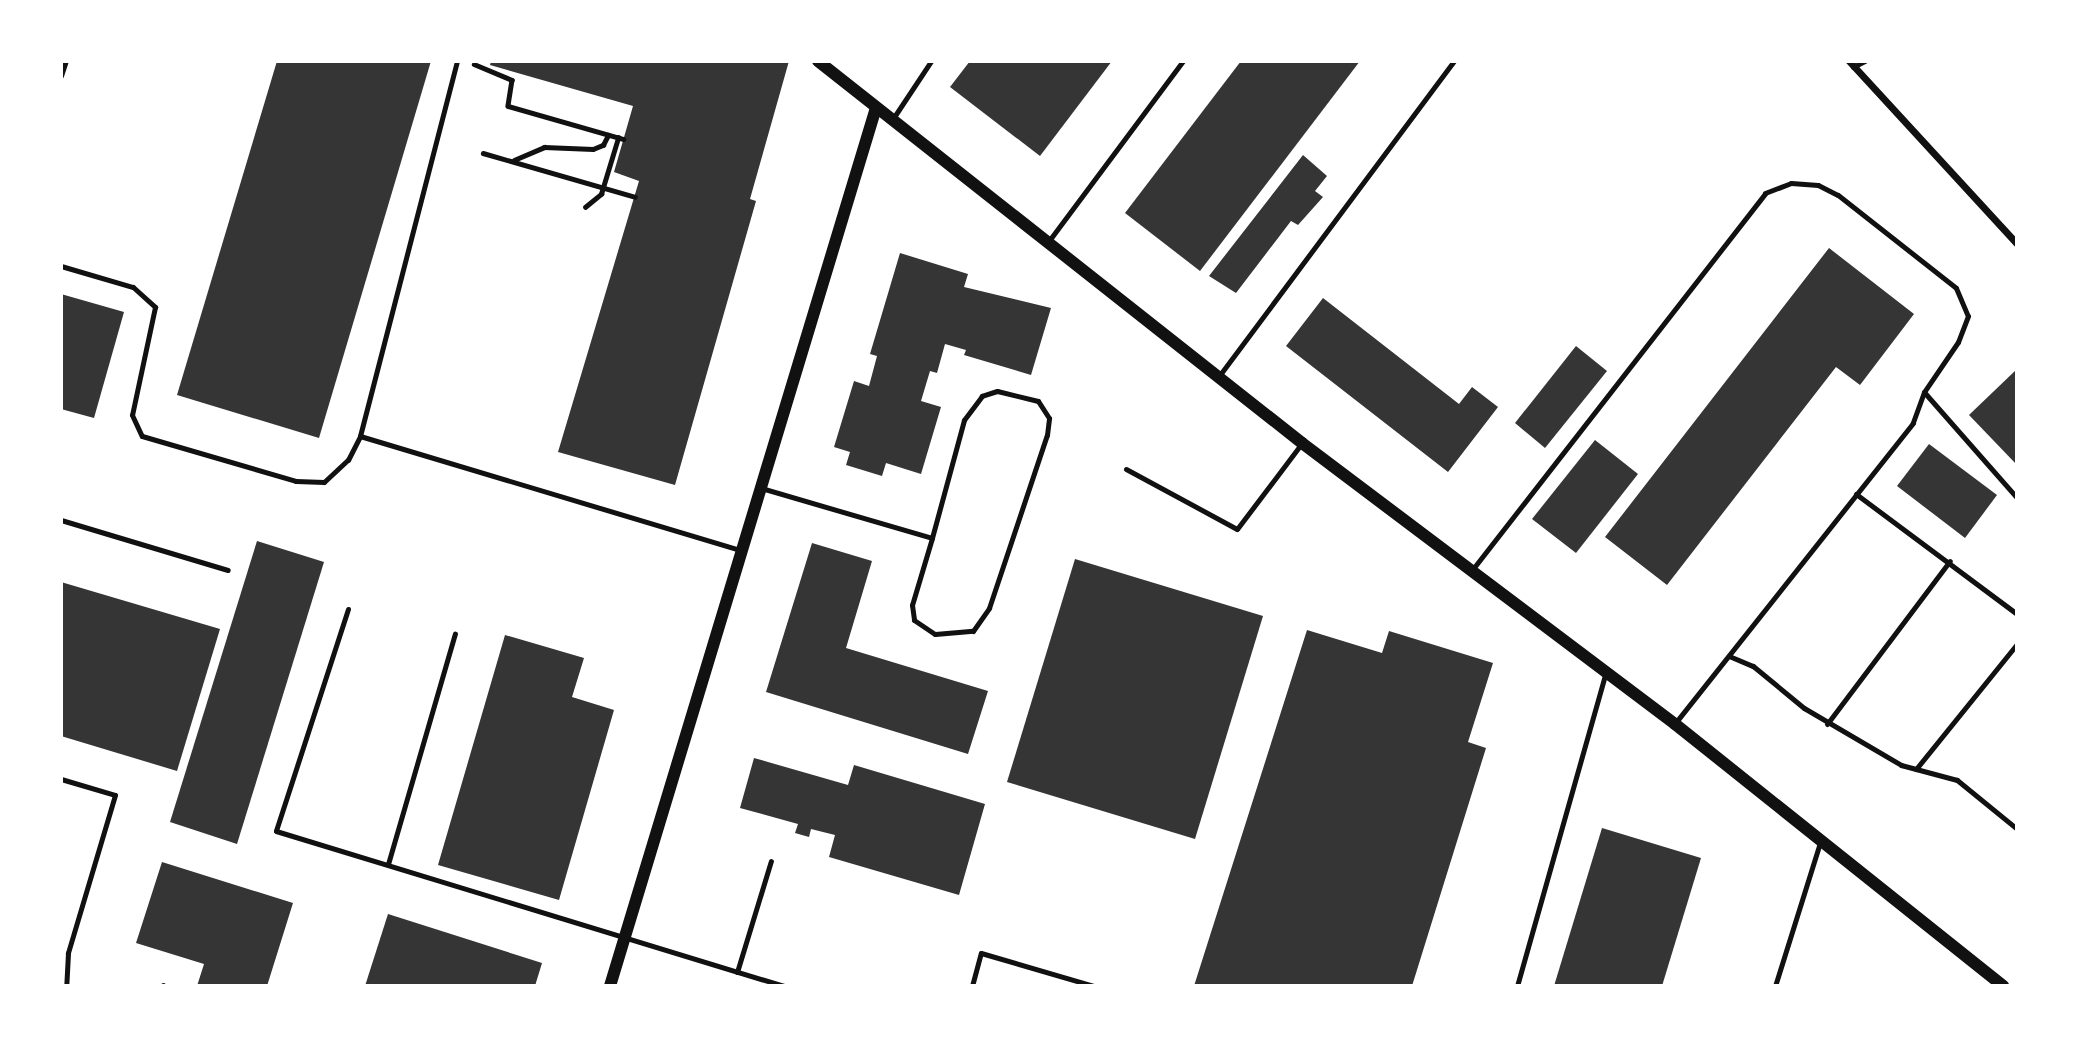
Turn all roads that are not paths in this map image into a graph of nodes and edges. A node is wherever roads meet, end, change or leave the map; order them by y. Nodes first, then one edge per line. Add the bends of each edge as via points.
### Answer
1 (457, 61) edge
2 (818, 61) edge
3 (931, 61) edge
4 (1184, 61) edge
5 (1454, 61) edge
6 (1865, 61) edge
7 (1851, 64) edge
8 (875, 111) junction
9 (891, 123) junction
10 (1046, 244) junction
11 (2017, 244) edge
12 (61, 266) edge
13 (1219, 376) junction
14 (1924, 392) junction
15 (360, 436) junction
16 (1303, 443) junction
17 (1126, 469) dead end
18 (761, 488) junction
19 (1856, 494) junction
20 (2017, 499) edge
21 (61, 520) edge
22 (932, 538) junction
23 (742, 550) junction
24 (1950, 561) junction
25 (228, 570) dead end
26 (1472, 570) junction
27 (348, 609) dead end
28 (2017, 614) edge
29 (455, 634) dead end
30 (2017, 644) edge
31 (1729, 656) junction
32 (1605, 674) junction
33 (1675, 724) junction
34 (1827, 724) junction
35 (1916, 769) junction
36 (61, 779) edge
37 (2017, 829) edge
38 (1820, 842) junction
39 (771, 862) dead end
40 (388, 864) junction
41 (625, 936) junction
42 (737, 972) junction
43 (66, 986) edge
44 (610, 986) edge
45 (784, 986) edge
46 (870, 986) edge
47 (885, 986) edge
48 (972, 986) edge
49 (1094, 986) edge
50 (1517, 986) edge
51 (1775, 986) edge
52 (2003, 986) edge

1 - 15 lane
2 - 8 street
3 - 9 lane
4 - 10 lane
5 - 13 lane
6 - 7 lane
7 - 11 street
8 - 9 street
8 - 18 street
9 - 10 street
10 - 13 street
12 - 15 lane via 133,287 155,307 132,415 142,436 296,481 324,482 348,460
13 - 16 street
14 - 19 lane via 1913,424
14 - 20 lane
14 - 26 lane via 1958,342 1968,316 1956,288 1828,188 1779,185 1765,193
15 - 23 lane
16 - 17 lane via 1237,529
16 - 26 street
18 - 22 lane
18 - 23 street
19 - 24 lane
19 - 31 lane
21 - 25 lane
22 - 22 lane via 912,605 914,620 936,634 973,631 989,608 1047,435 1048,418 1038,401 997,391 982,396 964,419
23 - 41 street
24 - 28 lane
24 - 34 lane
26 - 32 street
27 - 40 lane via 276,831
29 - 40 lane
30 - 35 lane
31 - 33 lane
31 - 34 lane via 1752,666
32 - 33 street
32 - 50 lane
33 - 38 street
34 - 35 lane
35 - 37 lane via 1957,780
36 - 43 lane via 115,795 68,953
38 - 51 lane
38 - 52 street
39 - 42 lane
40 - 41 lane
41 - 42 lane
41 - 44 street
42 - 45 lane
46 - 47 lane
48 - 49 lane via 981,953

